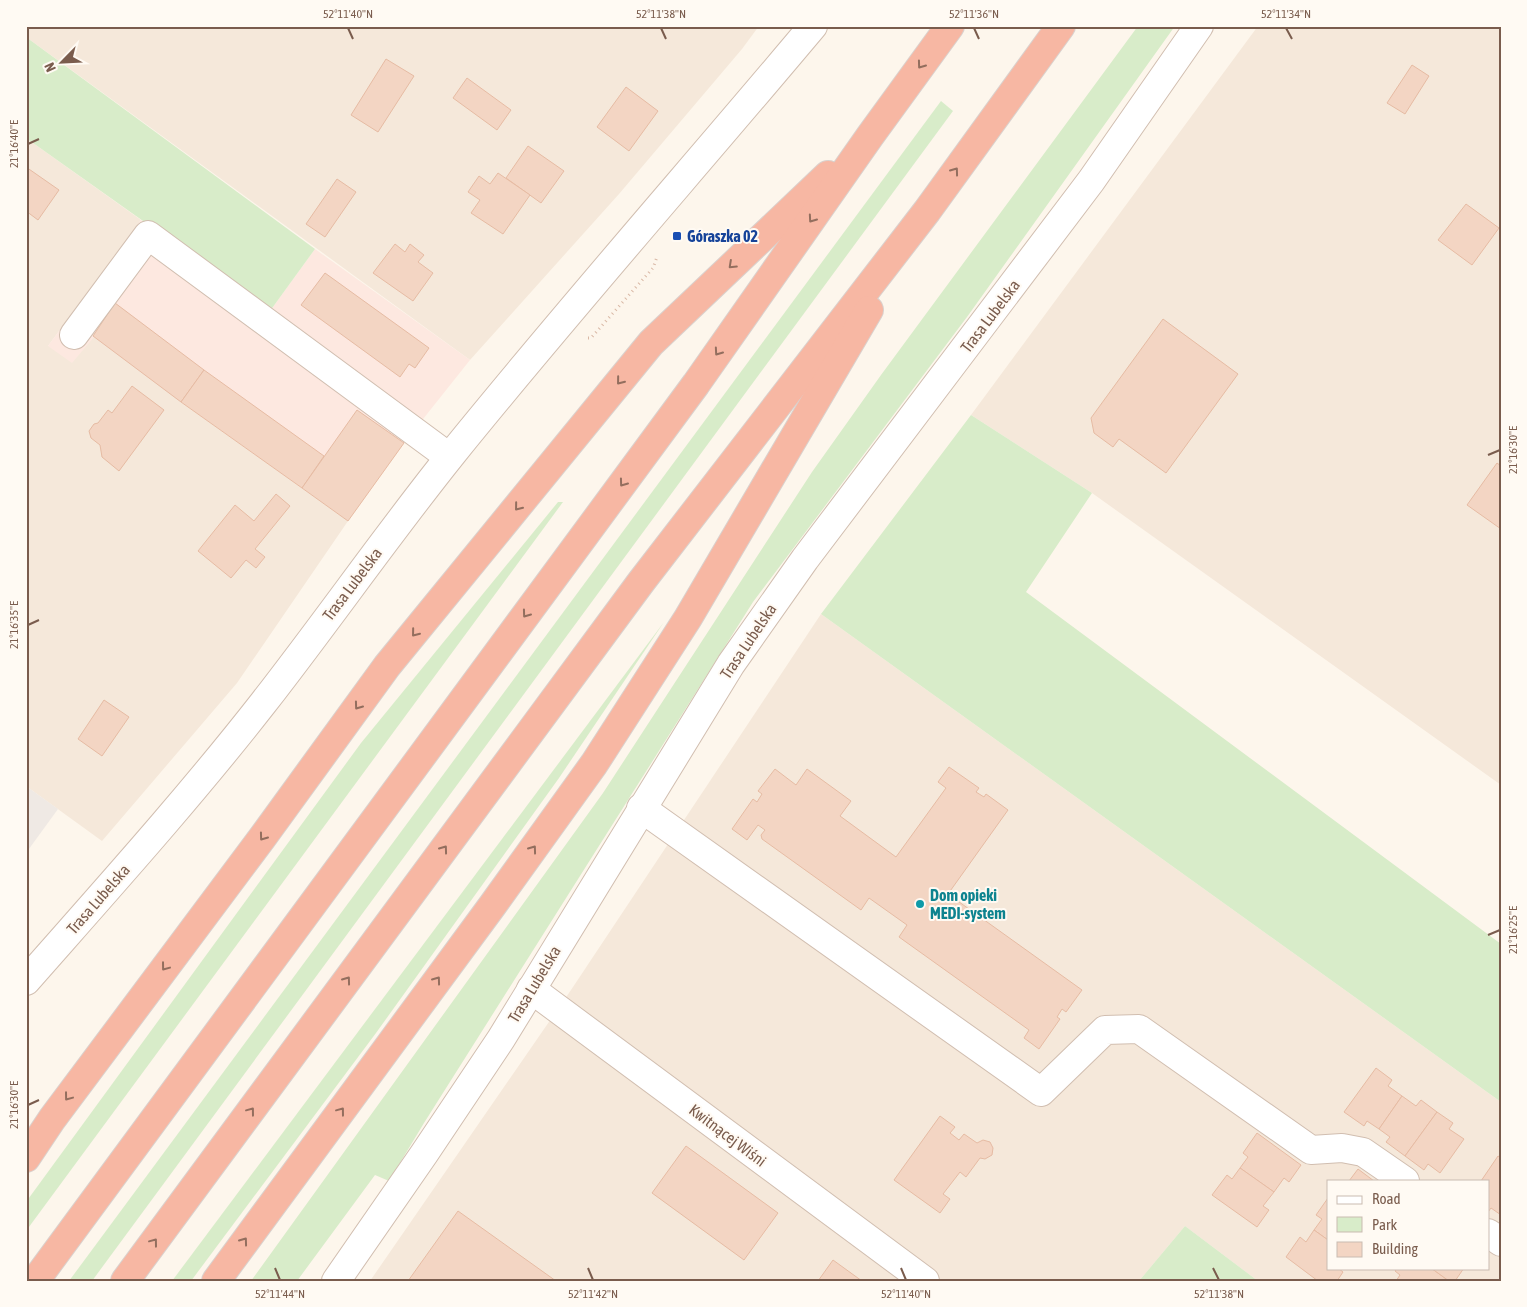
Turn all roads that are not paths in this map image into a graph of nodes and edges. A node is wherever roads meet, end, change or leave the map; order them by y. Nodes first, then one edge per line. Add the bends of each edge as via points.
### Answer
1 (813, 26) edge
2 (950, 26) edge
3 (1061, 26) edge
4 (1199, 26) edge
5 (870, 136) junction
6 (927, 211) junction
7 (74, 335) dead end
8 (449, 457) junction
9 (641, 808) junction
10 (26, 981) edge
11 (531, 989) junction
12 (52, 1119) junction
13 (26, 1140) edge
14 (26, 1158) edge
15 (1404, 1180) edge
16 (1490, 1234) edge
17 (1501, 1242) edge
18 (35, 1281) edge
19 (125, 1281) edge
20 (216, 1281) edge
21 (336, 1281) edge
22 (925, 1281) edge

1 - 8 street, Trasa Lubelska
2 -> 5 highway
6 -> 3 highway
4 - 9 street, Trasa Lubelska via 1091,181 805,559 731,664
5 -> 12 highway via 651,343 387,666
5 -> 18 highway via 696,384
19 -> 6 highway via 641,582
20 -> 6 highway via 594,764 688,618
7 - 8 street via 148,235
8 - 10 street, Trasa Lubelska via 212,767
9 - 11 street, Trasa Lubelska
9 - 15 street via 1041,1092 1105,1030 1139,1029 1311,1150 1342,1148 1363,1152
11 - 21 street, Trasa Lubelska via 424,1154
11 - 22 street, Kwitnącej Wiśni
12 - 13 highway
12 - 14 highway
16 - 17 street

